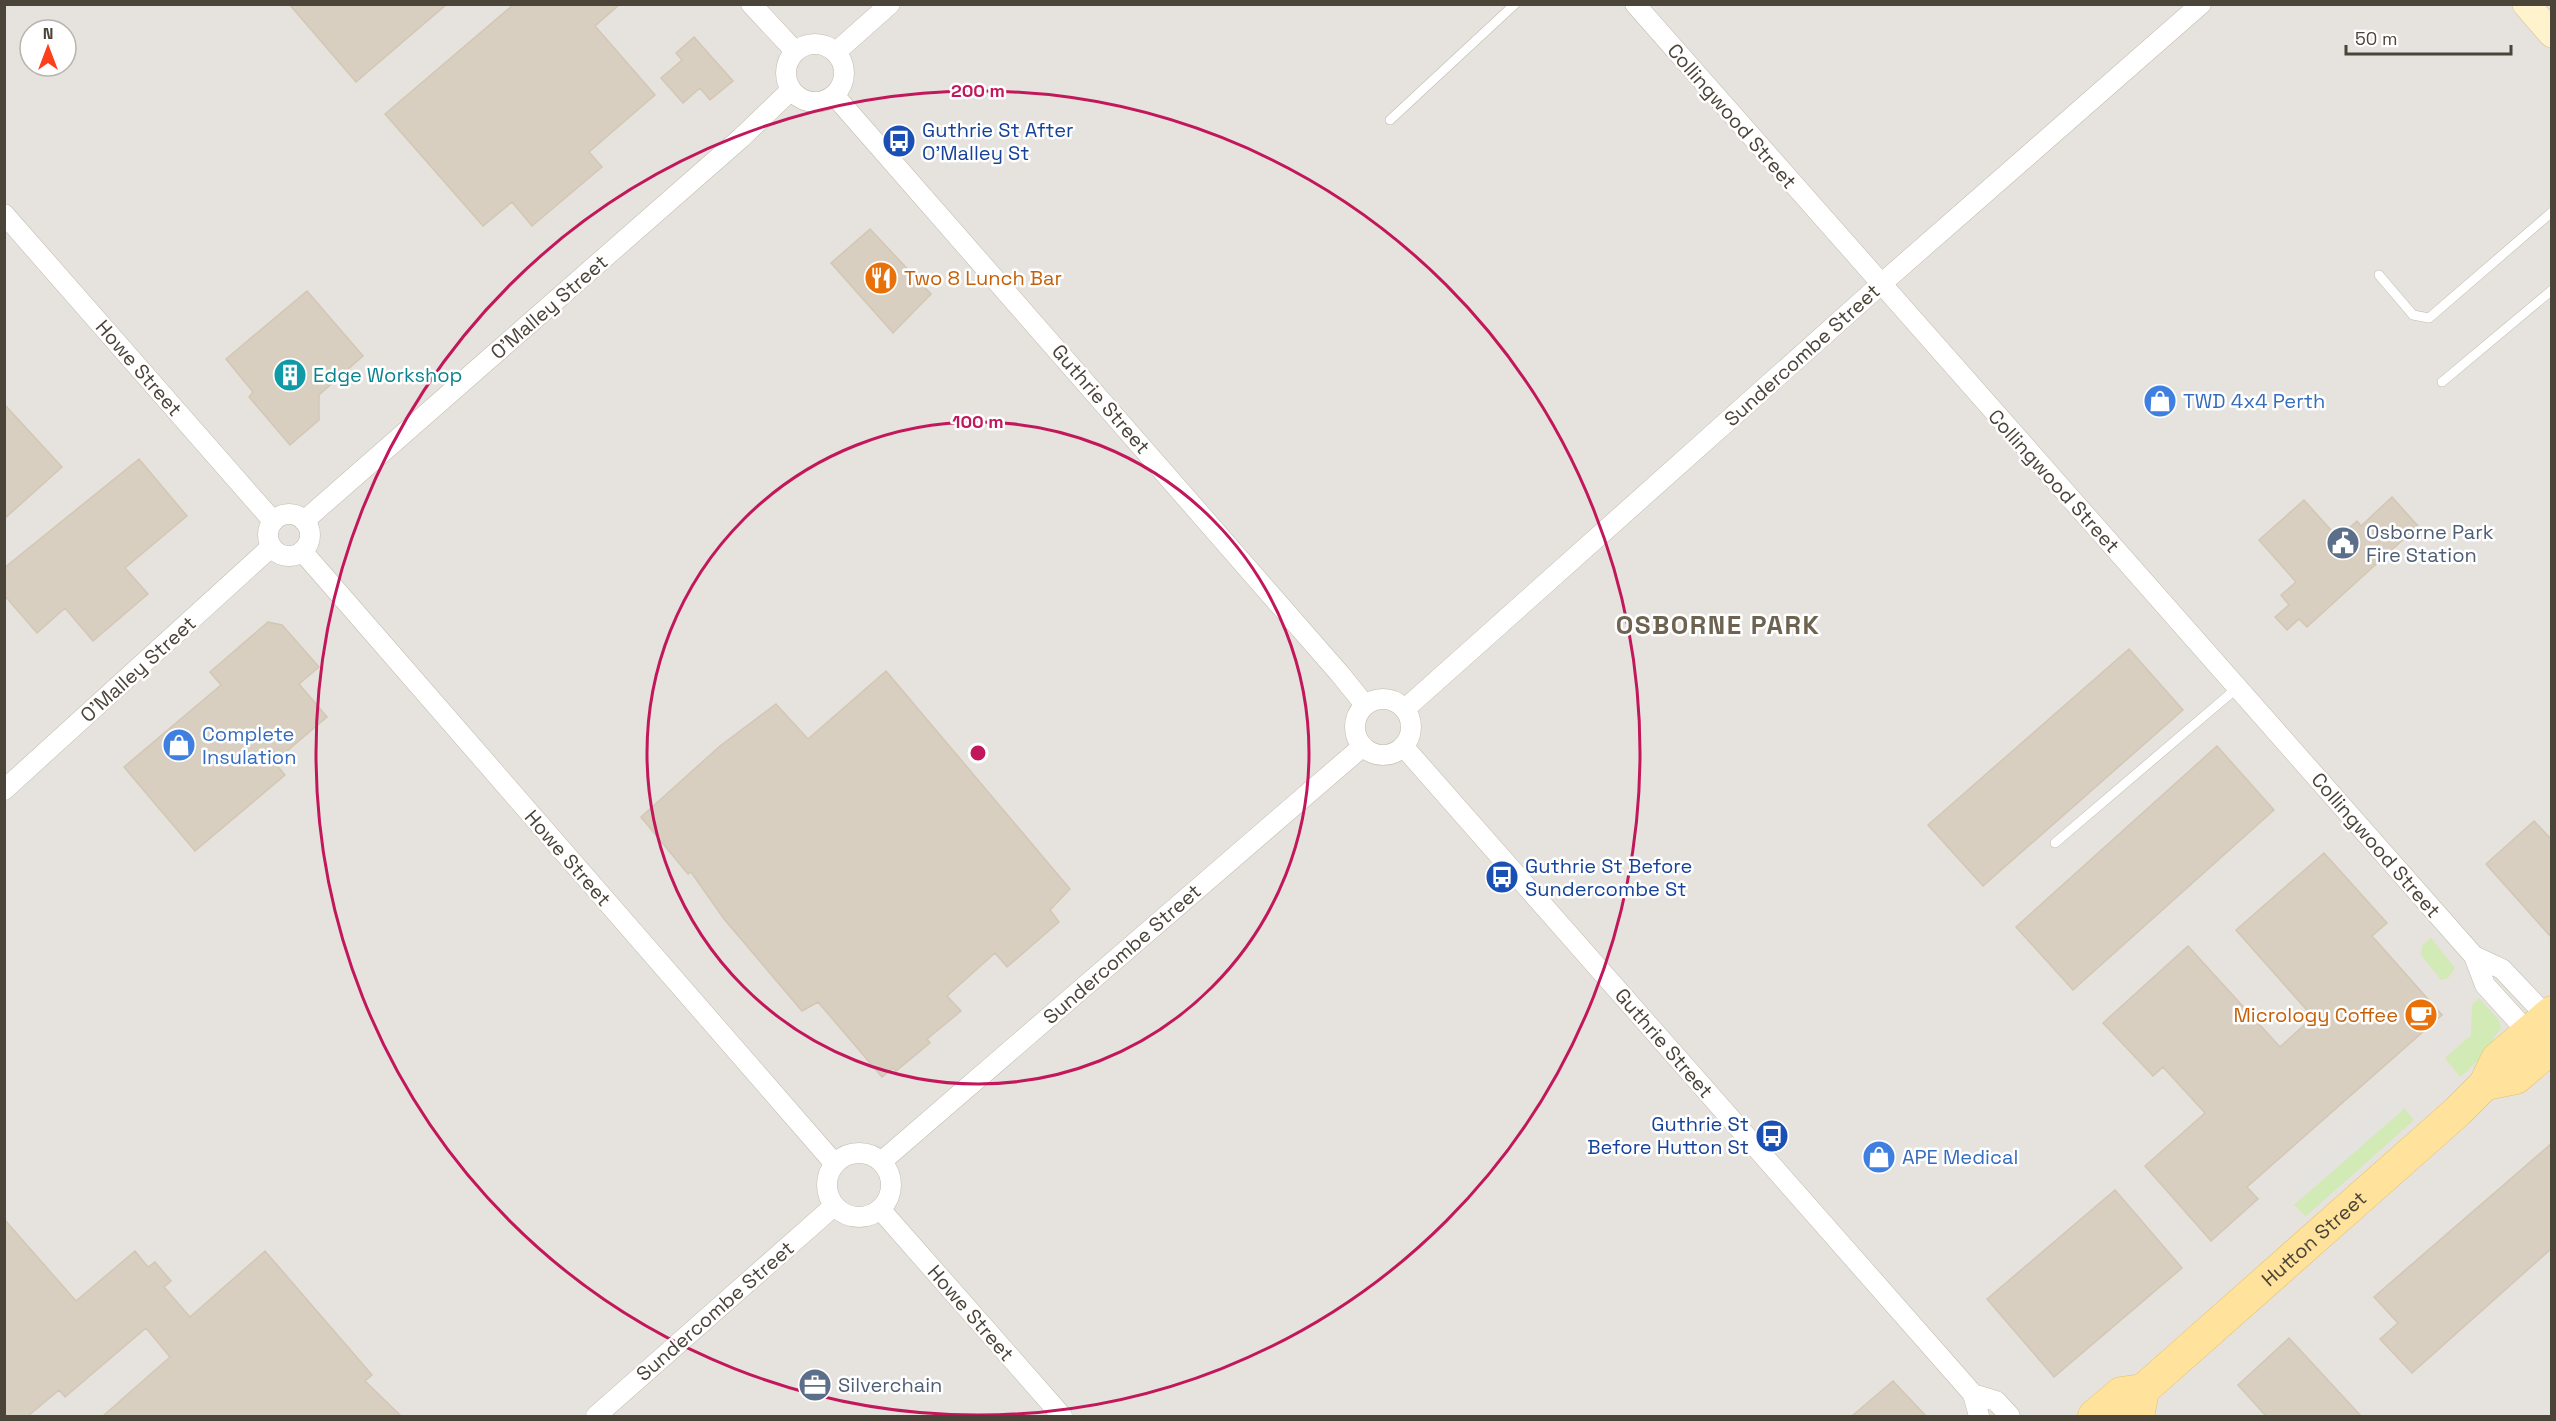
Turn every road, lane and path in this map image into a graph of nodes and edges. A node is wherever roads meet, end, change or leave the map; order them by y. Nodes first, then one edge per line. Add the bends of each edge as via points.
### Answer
1 (751, 4) edge
2 (890, 4) edge
3 (1515, 4) edge
4 (1635, 4) edge
5 (2201, 4) edge
6 (2526, 4) edge
7 (2552, 34) edge
8 (795, 51) junction
9 (836, 52) junction
10 (791, 90) junction
11 (834, 95) junction
12 (1390, 120) dead end
13 (2552, 212) edge
14 (4, 214) edge
15 (2379, 275) dead end
16 (1880, 285) junction
17 (2552, 290) edge
18 (2442, 382) dead end
19 (273, 521) junction
20 (304, 521) junction
21 (271, 547) junction
22 (302, 551) junction
23 (2237, 688) junction
24 (1365, 705) junction
25 (1405, 709) junction
26 (1363, 746) junction
27 (1403, 746) junction
28 (4, 790) edge
29 (2055, 843) dead end
30 (2547, 1034) edge
31 (881, 1162) junction
32 (835, 1164) junction
33 (834, 1206) junction
34 (880, 1209) junction
35 (1973, 1394) junction
36 (2138, 1403) edge
37 (596, 1416) edge
38 (1062, 1416) edge
39 (1979, 1416) edge
40 (2010, 1416) edge
41 (2094, 1416) edge

1 - 8 street
2 - 9 street
3 - 12 lane
4 - 16 street, Collingwood Street
5 - 16 street, Sundercombe Street
6 - 7 main road
8 - 9 street via 812,44
8 - 10 street via 786,74
9 - 11 street via 844,69 840,88
10 - 11 street via 807,101 826,100
10 - 20 street, O'Malley Street
11 - 24 street, Guthrie Street
13 - 15 lane via 2429,318 2413,315
14 - 19 street, Howe Street
16 - 23 street, Collingwood Street
16 - 25 street, Sundercombe Street
17 - 18 lane
19 - 20 street via 285,515
19 - 21 street via 268,534
20 - 22 street via 309,540
21 - 22 street via 282,555
21 - 28 street, O'Malley Street
22 - 32 street, Howe Street
23 - 29 lane
23 - 30 street, Collingwood Street via 2474,956 2485,985
24 - 25 street via 1381,698
24 - 26 street via 1355,725
25 - 27 street via 1411,728
26 - 27 street via 1387,754
26 - 31 street, Sundercombe Street
27 - 35 street, Guthrie Street
30 - 36 main road, Hutton Street via 2516,1078 2485,1084
31 - 32 street via 853,1154
31 - 34 street via 891,1187
32 - 33 street via 827,1180
33 - 34 street via 861,1217
33 - 37 street, Sundercombe Street
34 - 38 street, Howe Street
35 - 39 street, Guthrie Street
35 - 40 street, Guthrie Street via 1996,1401
36 - 41 main road, Hutton Street via 2121,1393

